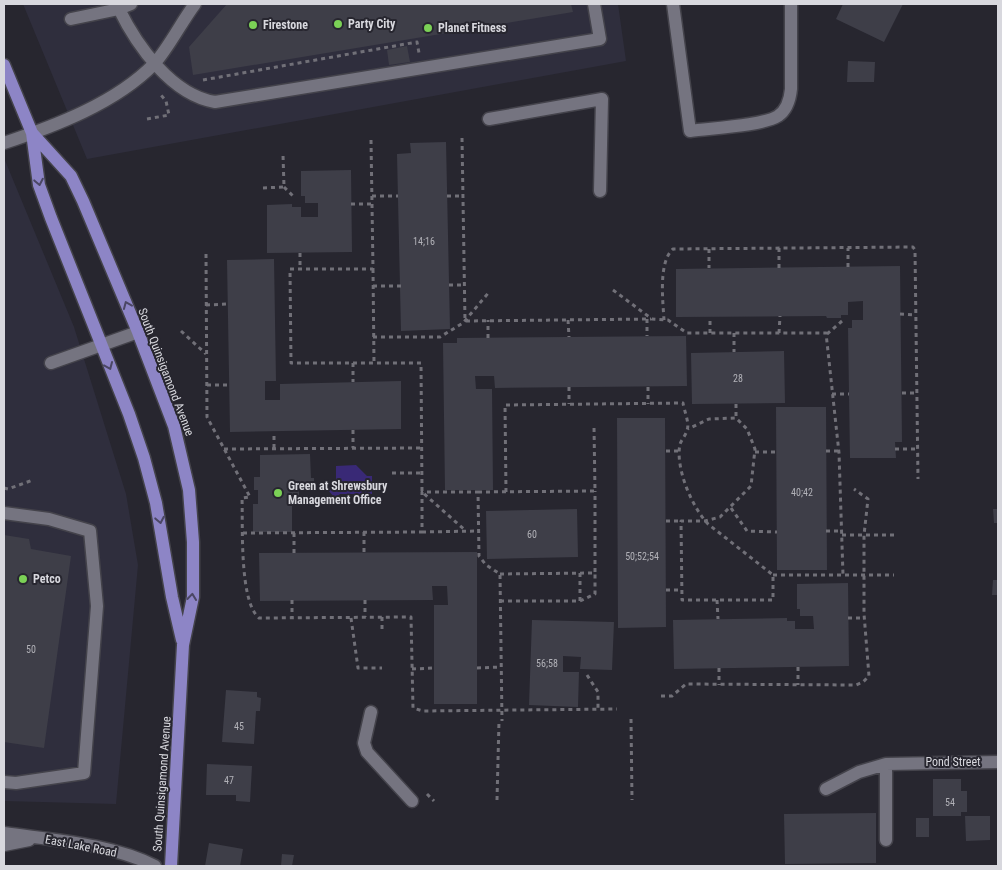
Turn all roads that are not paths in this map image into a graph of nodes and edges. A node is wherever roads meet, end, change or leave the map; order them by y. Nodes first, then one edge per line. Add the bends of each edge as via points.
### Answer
1 (195, 4) edge
2 (594, 4) edge
3 (673, 4) edge
4 (791, 4) edge
5 (125, 6) edge
6 (71, 19) dead end
7 (156, 62) junction
8 (4, 64) edge
9 (489, 119) dead end
10 (32, 133) junction
11 (4, 143) edge
12 (600, 191) dead end
13 (138, 332) junction
14 (100, 344) junction
15 (51, 363) dead end
16 (4, 513) edge
17 (183, 644) junction
18 (371, 712) dead end
19 (998, 762) edge
20 (886, 764) junction
21 (4, 782) edge
22 (826, 789) dead end
23 (412, 801) dead end
24 (4, 833) edge
25 (39, 838) junction
26 (886, 840) dead end
27 (4, 845) edge
28 (155, 866) edge
29 (171, 866) edge

1 - 7 street
2 - 7 street via 600,39 230,102 201,100 188,94
3 - 4 street via 690,131 766,121 779,115 786,107 791,89
5 - 6 street
5 - 7 street via 135,39
7 - 10 street via 110,98
8 - 10 main road, South Quinsigamond Avenue
9 - 12 street via 602,99
10 - 11 street
13 -> 10 main road, South Quinsigamond Avenue via 71,176
10 -> 14 main road, South Quinsigamond Avenue via 40,185
13 - 14 street
17 -> 13 main road, South Quinsigamond Avenue via 193,596 194,542 189,490 174,426
14 - 15 street
14 -> 17 main road, South Quinsigamond Avenue via 130,414 144,458 156,503
16 - 21 street via 49,519 90,531 97,606 84,773
17 - 29 main road, South Quinsigamond Avenue
18 - 23 street via 364,743 367,752
19 - 20 street, Pond Street
20 - 22 street, Pond Street via 859,772
20 - 26 street
24 - 25 street, East Lake Road
25 - 27 street
25 - 28 street, East Lake Road via 137,857

